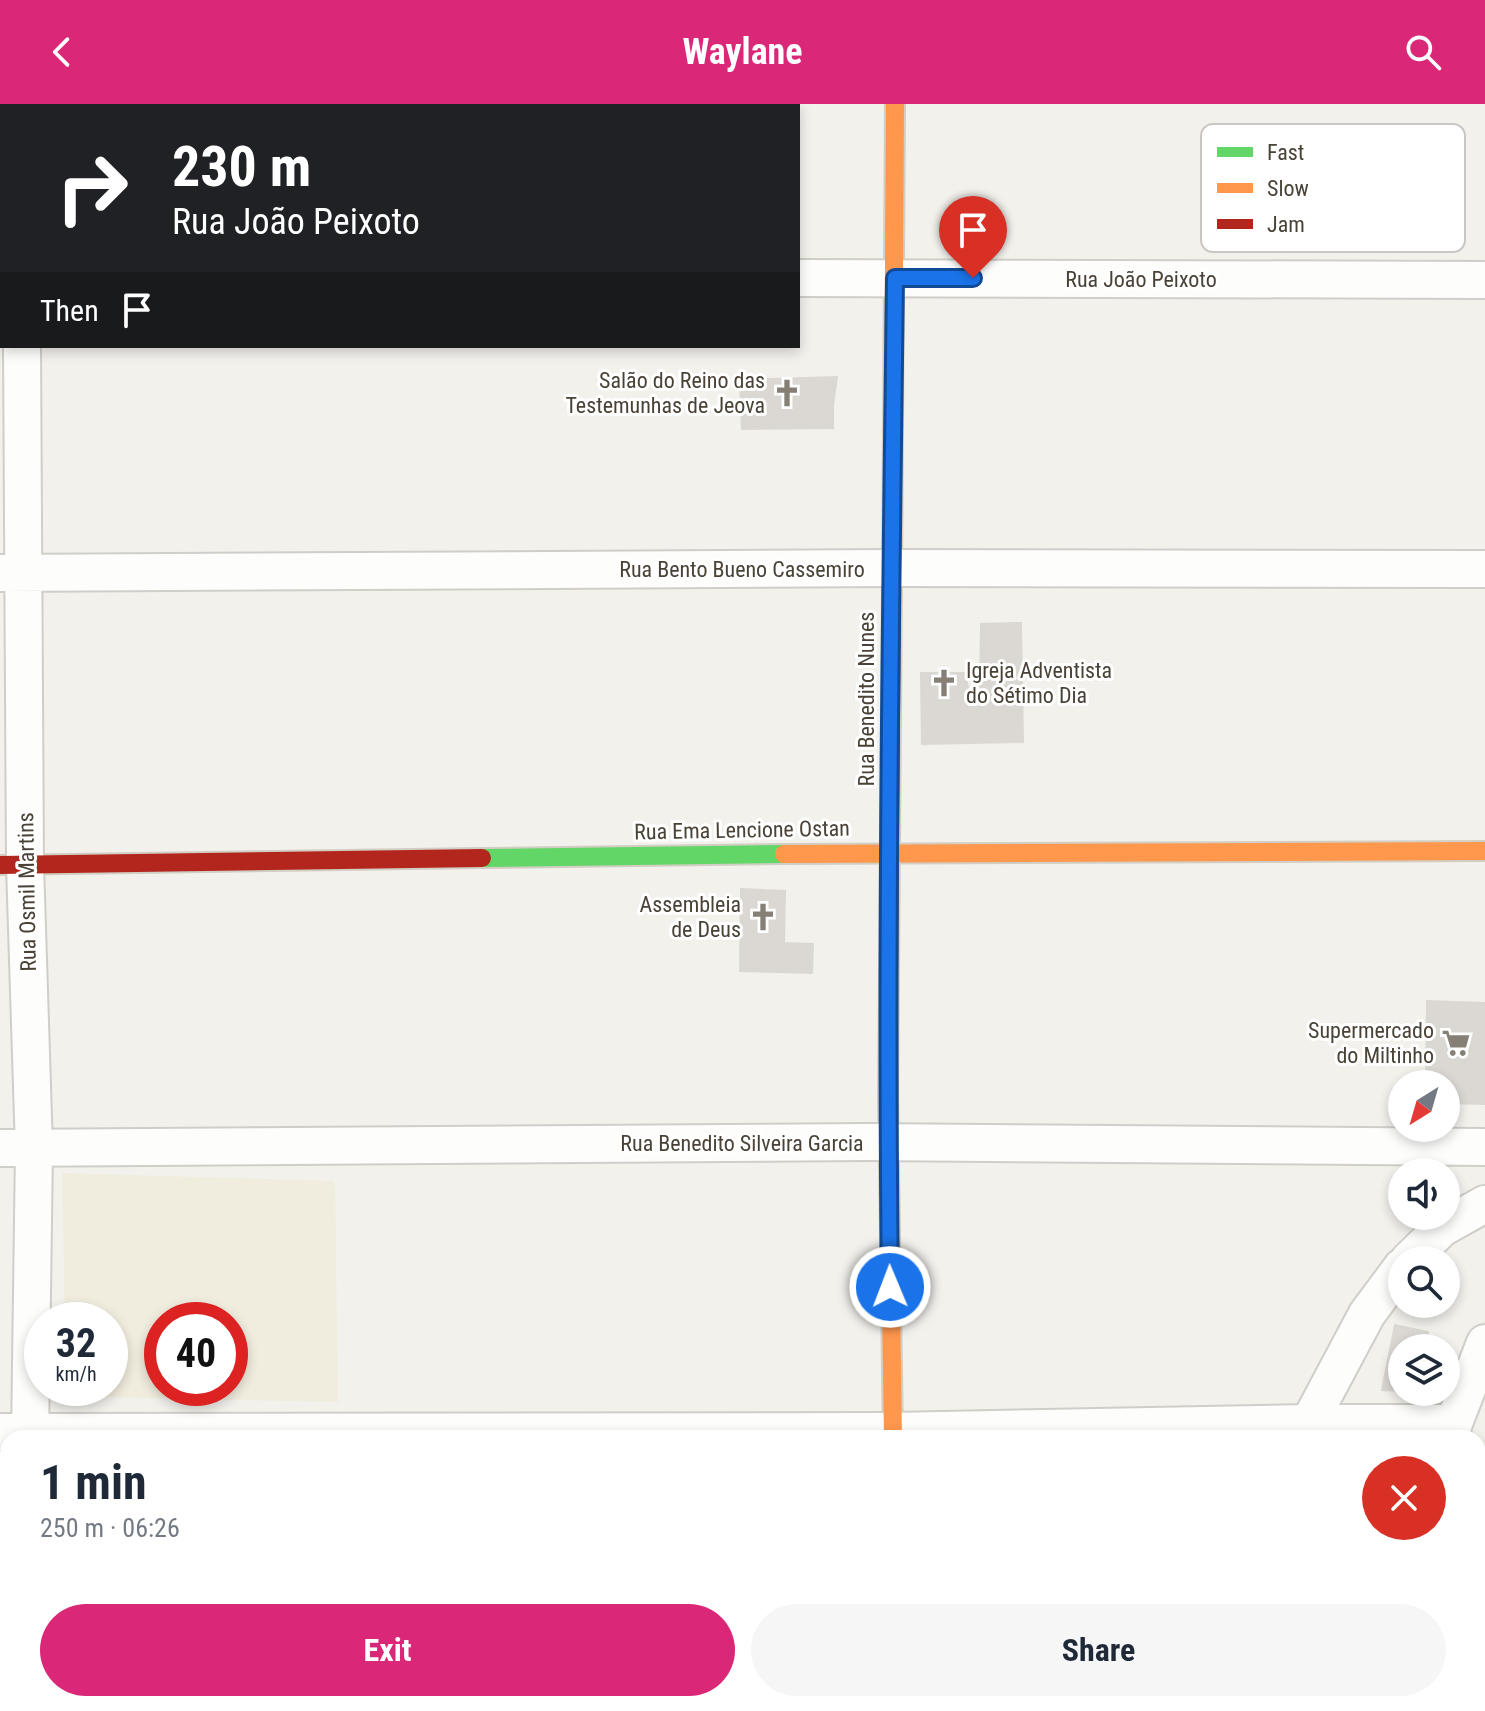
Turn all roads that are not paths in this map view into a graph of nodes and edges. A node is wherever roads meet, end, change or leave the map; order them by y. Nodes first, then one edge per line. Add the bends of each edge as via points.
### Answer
1 (895, 104) edge
2 (800, 278) edge
3 (895, 278) junction
4 (1485, 280) edge
5 (22, 348) edge
6 (890, 568) junction
7 (1485, 569) edge
8 (11, 573) edge
9 (1485, 851) edge
10 (890, 852) junction
11 (13, 865) edge
12 (888, 1142) junction
13 (1485, 1147) edge
14 (17, 1148) edge
15 (1485, 1204) edge
16 (1423, 1246) edge
17 (1388, 1286) edge
18 (1485, 1343) edge
19 (1309, 1423) junction
20 (20, 1430) edge
21 (892, 1430) edge
22 (1066, 1430) edge
23 (1452, 1430) edge

1 - 3 street, Rua Benedito Nunes
2 - 3 street, Rua João Peixoto
3 - 4 street, Rua João Peixoto
3 - 6 street, Rua Benedito Nunes
5 - 8 street, Rua Osmil Martins
6 - 7 street, Rua Bento Bueno Cassemiro
6 - 8 street, Rua Bento Bueno Cassemiro
6 - 10 street, Rua Benedito Nunes
8 - 11 street, Rua Osmil Martins
9 - 10 street, Rua Ema Lencione Ostan
10 - 11 street, Rua Ema Lencione Ostan
10 - 12 street, Rua Benedito Nunes
11 - 14 street, Rua Osmil Martins
12 - 13 street, Rua Benedito Silveira Garcia
12 - 14 street, Rua Benedito Silveira Garcia
12 - 21 street, Rua Benedito Nunes
14 - 20 street, Rua Osmil Martins
15 - 16 street via 1442,1228
17 - 19 street via 1367,1314
18 - 23 street
19 - 22 street
19 - 23 street

